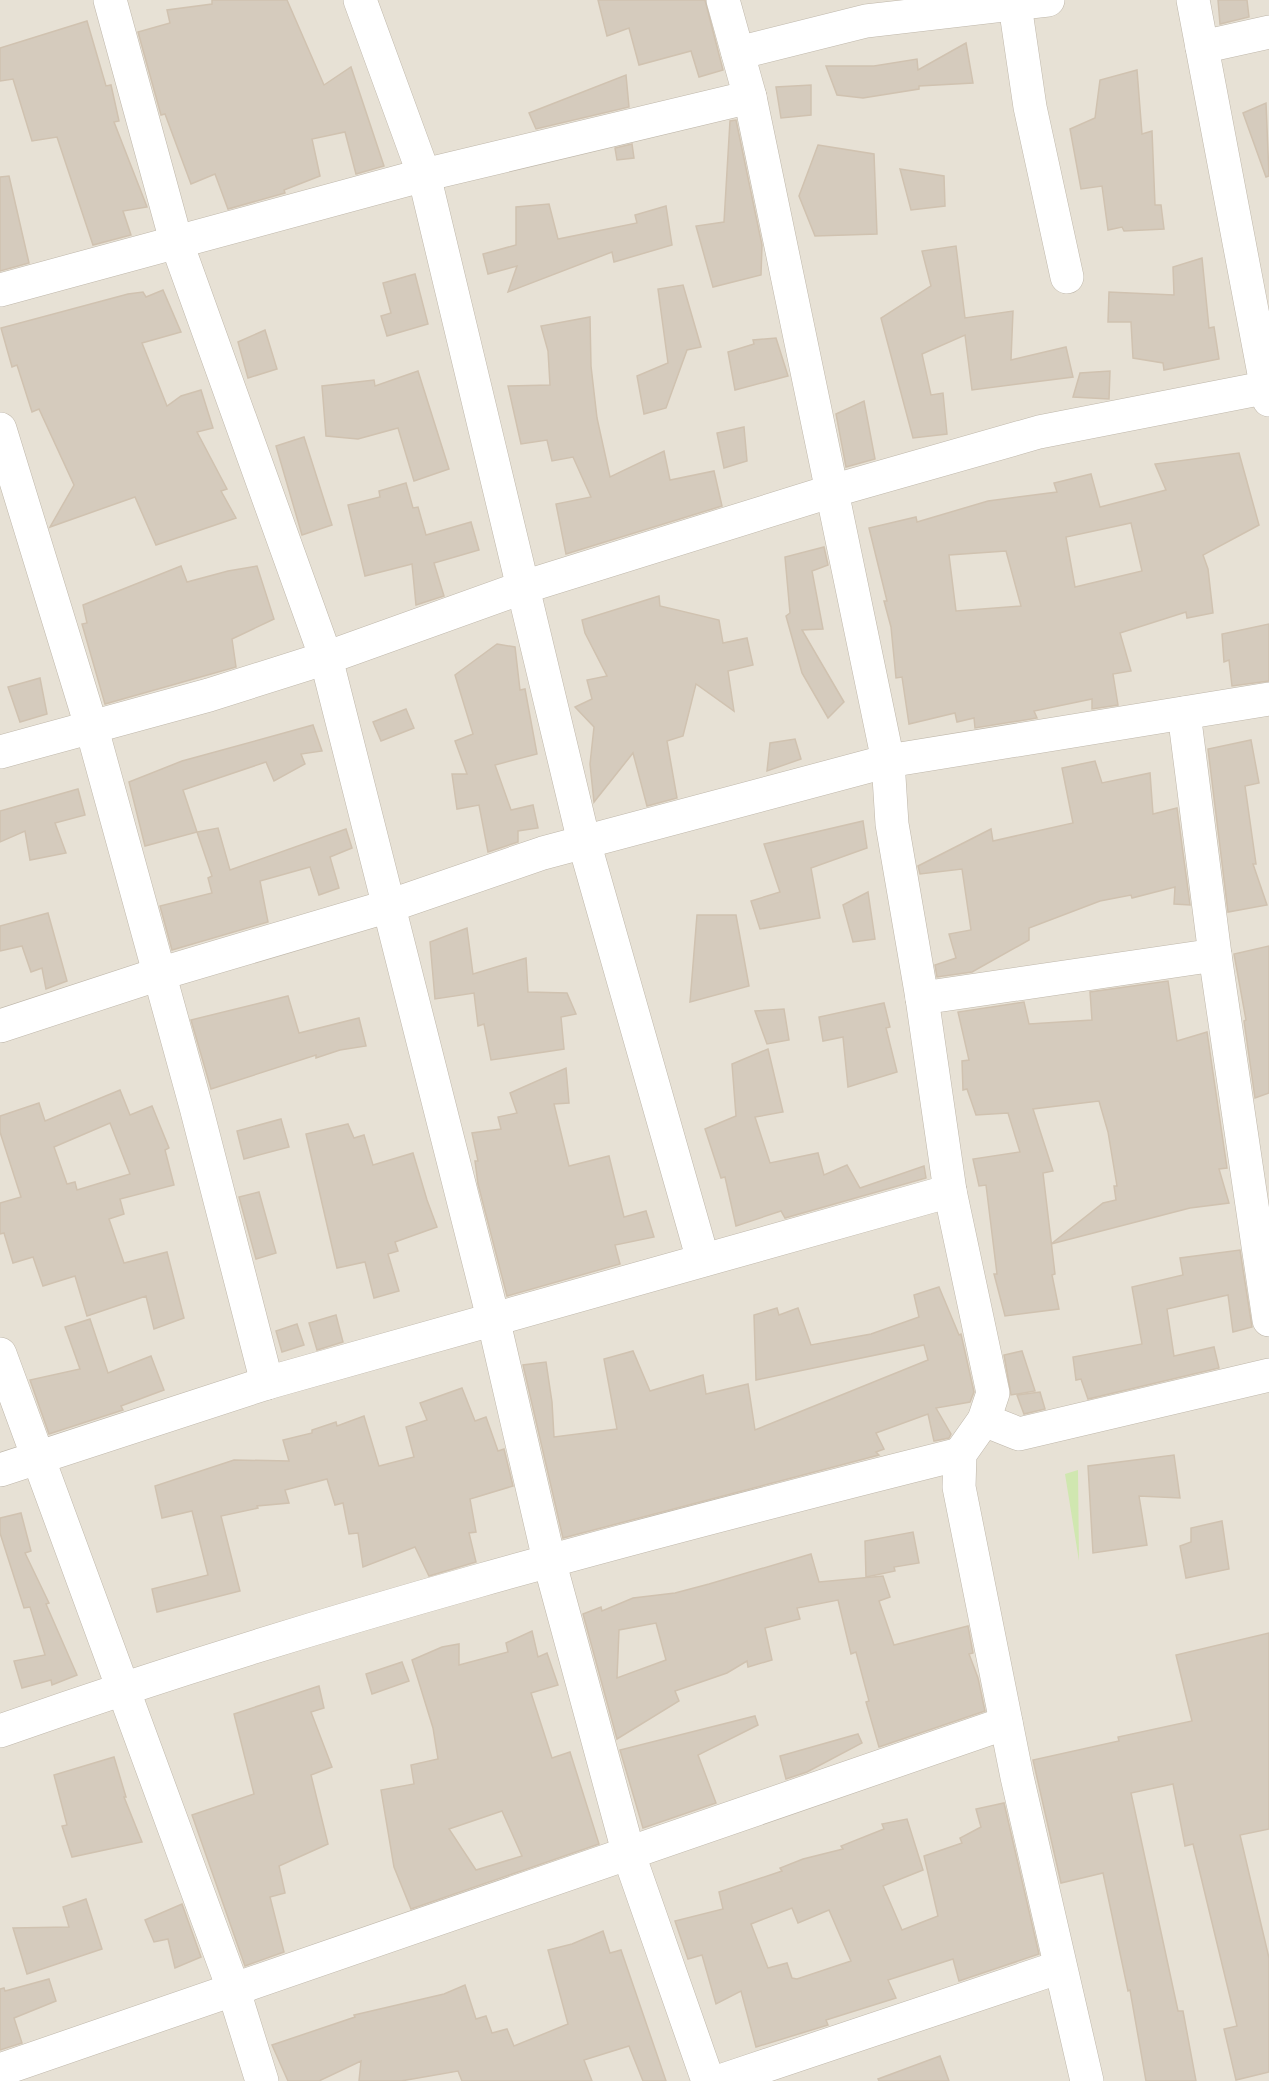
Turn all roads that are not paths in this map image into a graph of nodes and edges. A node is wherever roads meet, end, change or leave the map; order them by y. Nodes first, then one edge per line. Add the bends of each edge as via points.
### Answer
1 (110, 0) edge
2 (360, 0) edge
3 (723, 0) edge
4 (1048, 0) edge
5 (1193, 0) edge
6 (1015, 5) junction
7 (1269, 32) edge
8 (1202, 47) junction
9 (738, 53) junction
10 (750, 97) junction
11 (424, 175) junction
12 (176, 241) junction
13 (1066, 277) dead end
14 (0, 290) edge
15 (1268, 392) edge
16 (0, 429) edge
17 (832, 491) junction
18 (524, 587) junction
19 (326, 658) junction
20 (1269, 699) edge
21 (1184, 713) junction
22 (92, 729) junction
23 (0, 752) edge
24 (888, 761) junction
25 (584, 842) junction
26 (389, 906) junction
27 (1215, 955) junction
28 (159, 974) junction
29 (922, 998) junction
30 (0, 1026) edge
31 (950, 1191) junction
32 (703, 1260) junction
33 (493, 1318) junction
34 (1269, 1320) edge
35 (0, 1354) edge
36 (1269, 1375) edge
37 (267, 1383) junction
38 (984, 1420) junction
39 (960, 1454) junction
40 (38, 1457) junction
41 (0, 1470) edge
42 (549, 1560) junction
43 (123, 1688) junction
44 (1006, 1723) junction
45 (0, 1731) edge
46 (629, 1855) junction
47 (1060, 1967) junction
48 (233, 1988) junction
49 (0, 2070) edge
50 (262, 2081) edge
51 (708, 2081) edge
52 (720, 2081) edge
53 (1087, 2081) edge

1 - 12 street
2 - 11 street
3 - 9 street
4 - 6 street
5 - 8 street
6 - 9 street via 866,21
6 - 13 street via 1030,107
7 - 8 street
8 - 15 street
9 - 10 street
10 - 11 street
10 - 17 street
11 - 12 street
11 - 18 street
12 - 14 street
12 - 19 street
15 - 17 street via 1039,432
16 - 22 street
17 - 18 street
17 - 24 street
18 - 19 street
18 - 25 street
19 - 22 street
19 - 26 street
20 - 21 street
21 - 24 street
21 - 27 street
22 - 23 street
22 - 28 street
24 - 25 street
24 - 29 street via 892,824
25 - 26 street
25 - 32 street
26 - 28 street
26 - 33 street
27 - 29 street
27 - 34 street
28 - 30 street
28 - 37 street
29 - 31 street
31 - 32 street
31 - 38 street via 993,1393
32 - 33 street
33 - 37 street
33 - 42 street
35 - 40 street
36 - 38 street via 1019,1434
37 - 40 street
38 - 39 street
39 - 42 street
39 - 44 street via 959,1487
40 - 41 street
40 - 43 street
42 - 43 street
42 - 46 street
43 - 45 street
43 - 48 street
44 - 46 street
44 - 47 street
46 - 48 street
46 - 51 street
47 - 52 street
47 - 53 street
48 - 49 street
48 - 50 street

